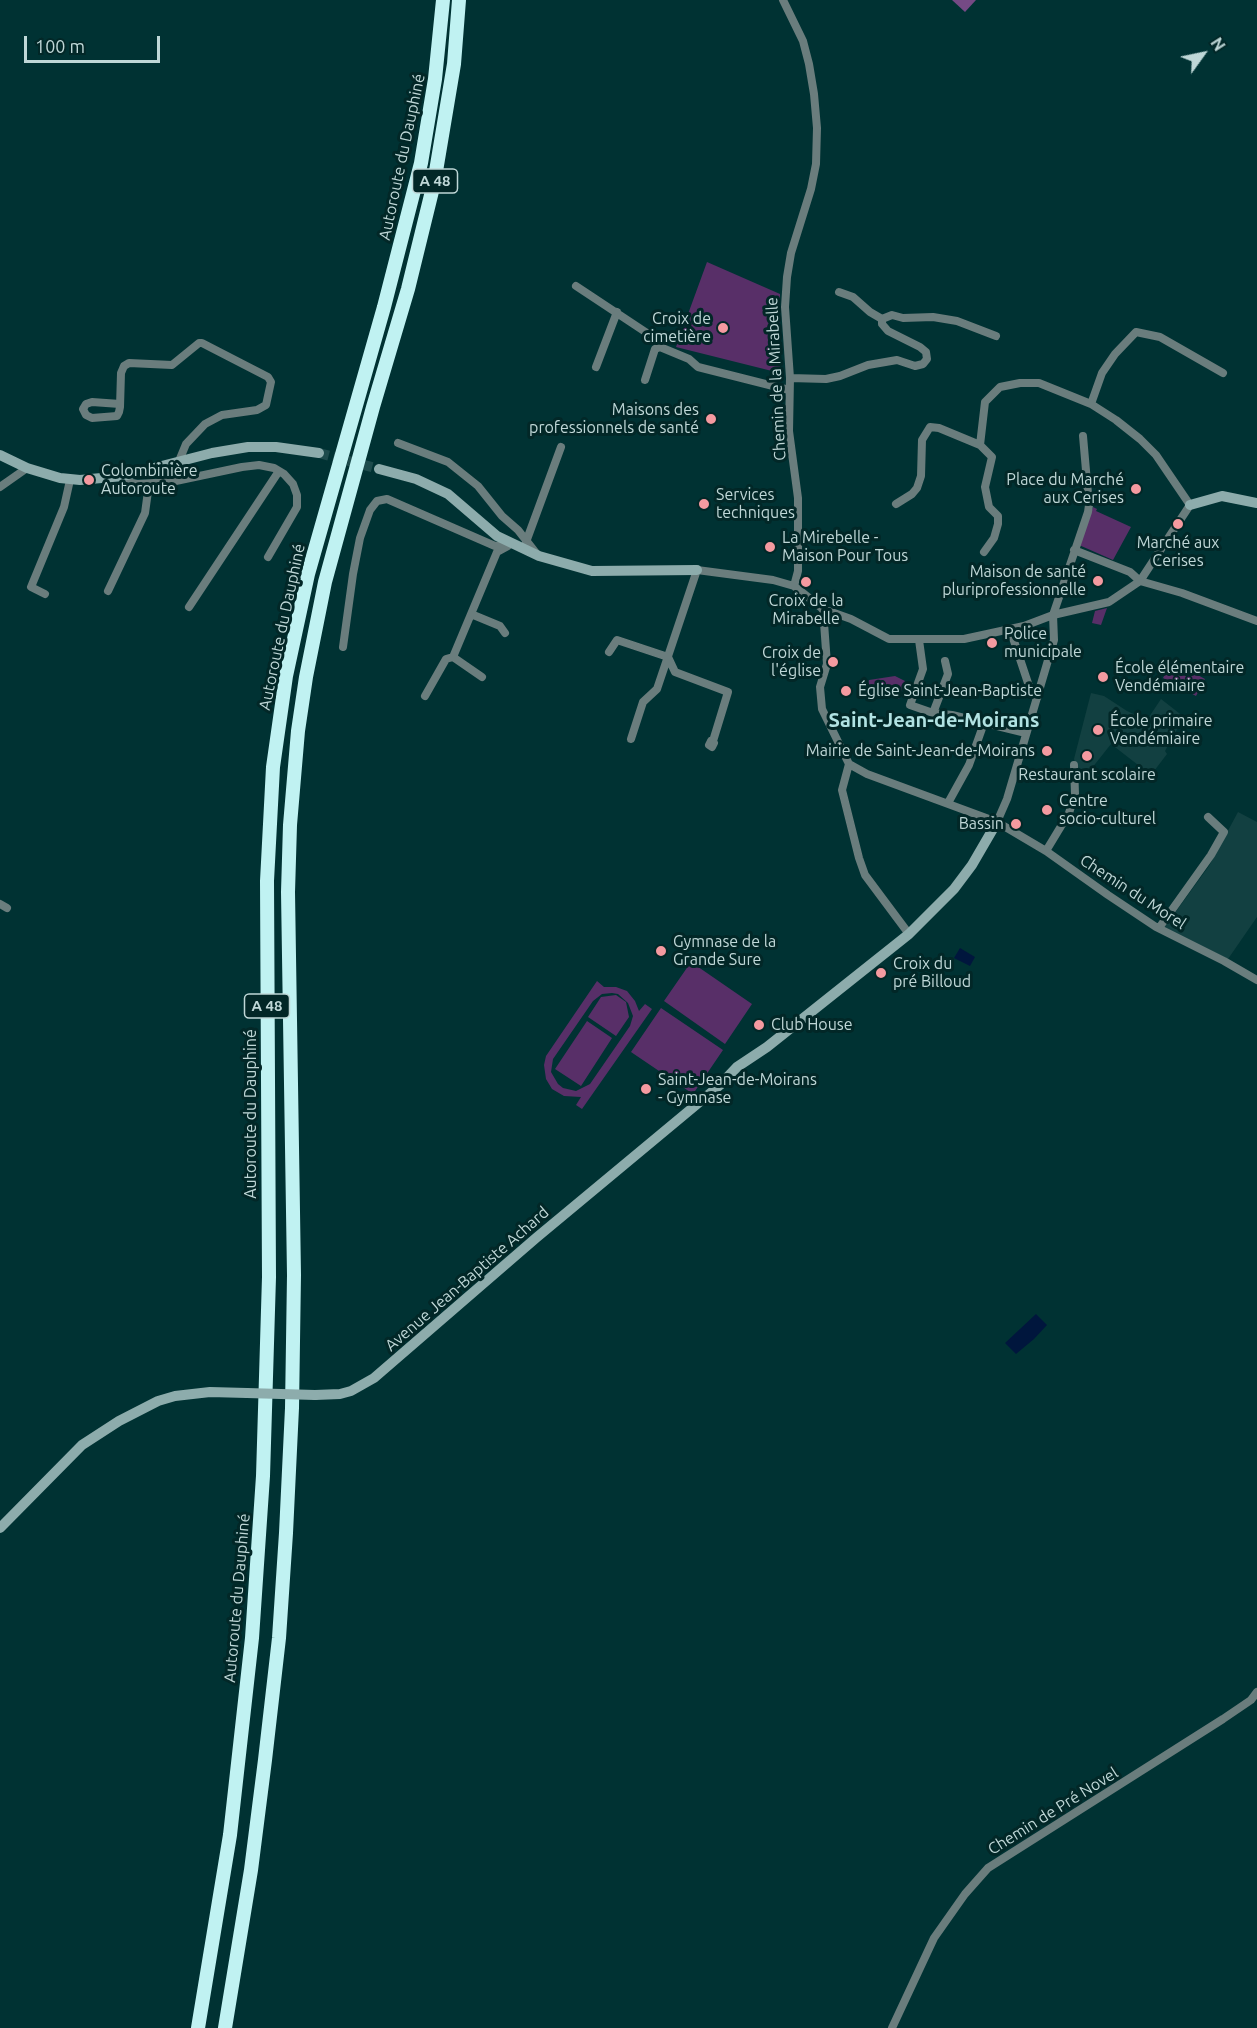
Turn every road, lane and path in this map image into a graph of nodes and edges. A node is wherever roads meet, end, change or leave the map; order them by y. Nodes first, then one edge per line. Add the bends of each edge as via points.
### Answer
1 (443, 0) edge
2 (459, 0) edge
3 (783, 0) edge
4 (576, 286) dead end
5 (839, 292) dead end
6 (617, 312) junction
7 (882, 319) junction
8 (996, 336) dead end
9 (660, 347) junction
10 (596, 366) dead end
11 (1223, 373) dead end
12 (790, 378) junction
13 (645, 380) dead end
14 (789, 390) junction
15 (120, 404) dead end
16 (1091, 404) junction
17 (1083, 436) dead end
18 (398, 443) dead end
19 (980, 445) junction
20 (561, 447) dead end
21 (319, 453) tunnel mouth
22 (0, 455) edge
23 (179, 461) junction
24 (27, 468) junction
25 (379, 469) tunnel mouth
26 (279, 471) junction
27 (123, 476) junction
28 (70, 480) junction
29 (149, 484) junction
30 (0, 487) edge
31 (1257, 503) edge
32 (896, 504) dead end
33 (1190, 505) junction
34 (526, 542) junction
35 (512, 544) junction
36 (1074, 550) junction
37 (984, 552) dead end
38 (539, 556) junction
39 (268, 557) dead end
40 (697, 570) junction
41 (1140, 581) junction
42 (794, 586) junction
43 (108, 591) dead end
44 (45, 594) dead end
45 (189, 607) dead end
46 (823, 609) junction
47 (471, 614) junction
48 (1053, 615) junction
49 (1257, 621) edge
50 (1010, 629) junction
51 (505, 633) dead end
52 (919, 640) junction
53 (343, 647) dead end
54 (609, 652) dead end
55 (453, 657) junction
56 (668, 657) junction
57 (945, 661) dead end
58 (482, 677) dead end
59 (425, 696) dead end
60 (1037, 699) junction
61 (933, 713) junction
62 (984, 723) junction
63 (1026, 733) junction
64 (631, 739) dead end
65 (713, 741) dead end
66 (849, 764) junction
67 (1074, 765) dead end
68 (948, 803) junction
69 (1209, 817) dead end
70 (997, 822) junction
71 (1046, 851) junction
72 (1159, 928) junction
73 (909, 934) junction
74 (1257, 980) edge
75 (0, 1528) edge
76 (1257, 1692) edge
77 (198, 2028) edge
78 (225, 2028) edge
79 (892, 2028) edge

1 - 77 highway, Autoroute du Dauphiné / A 48 via 421,163 308,574 274,756 267,881 268,1277 263,1476 252,1638 230,1835
2 - 78 highway, Autoroute du Dauphiné / A 48 via 454,64 434,183 326,582 298,731 288,892 294,1275 286,1533 264,1771
3 - 12 street, Chemin de la Mirabelle via 803,41 809,64 816,128 816,164 787,277
4 - 6 street
5 - 7 street via 853,297
6 - 9 street via 656,339
6 - 10 street
7 - 8 street via 892,315 912,319 933,317 957,321
7 - 12 street via 888,331 926,352 923,364 915,366 897,360 868,364 825,379
9 - 13 street via 655,349
9 - 14 street via 698,367
11 - 16 street via 1160,337 1136,332 1102,373
12 - 14 street, Chemin de la Mirabelle
14 - 42 street, Chemin de la Mirabelle via 789,431 798,498 798,571
15 - 23 street via 124,366 172,365 199,343 268,377 272,382 266,405 205,424 186,444
16 - 19 street via 1039,383 1000,387 985,402
16 - 33 street via 1156,455
17 - 36 street via 1089,505
18 - 34 street via 448,462 478,486
19 - 32 street via 930,427 922,440 917,488
19 - 37 street via 992,457 985,487 989,507 998,516 999,524
20 - 34 street
21 - 23 street via 248,447
22 - 24 street
23 - 27 street
24 - 28 street
24 - 30 street
25 - 35 street via 416,479 448,494
26 - 29 street via 258,465
26 - 39 street via 293,484 297,507
26 - 45 street
27 - 28 street
27 - 29 street via 127,482
28 - 44 street via 64,507 31,587
29 - 43 street via 145,513
31 - 33 street via 1222,496
33 - 41 street
34 - 38 street
35 - 38 street
35 - 47 street via 497,552
35 - 53 street via 495,546 387,499 377,501 360,538
36 - 41 street via 1130,572
36 - 48 street
38 - 40 street via 592,571
40 - 42 street
40 - 56 street
41 - 48 street via 1109,602
41 - 49 street
42 - 46 street
46 - 52 street via 889,639
46 - 66 street via 827,664 820,687 822,709
47 - 51 street via 500,626
47 - 55 street
48 - 50 street
48 - 60 street via 1054,640
50 - 52 street via 964,639
50 - 60 street via 1031,692
52 - 61 street via 923,669 910,705
54 - 56 street via 617,640
55 - 58 street
55 - 59 street via 446,659
56 - 64 street via 657,689 643,702
56 - 65 street via 675,672 728,692
57 - 61 street via 948,674
60 - 63 street
61 - 62 street
62 - 63 street
62 - 68 street via 969,765
63 - 70 street
66 - 68 street, Chemin du Morel
66 - 73 street via 842,790 865,875
67 - 71 street via 1075,794 1069,813
68 - 70 street, Chemin du Morel
69 - 72 street via 1224,832
70 - 71 street, Chemin du Morel
70 - 73 street, Avenue Jean-Baptiste Achard via 954,889
71 - 72 street, Chemin du Morel
72 - 74 street, Chemin du Morel
73 - 75 street, Avenue Jean-Baptiste Achard, bridge via 737,1067 374,1378 340,1394 210,1392 158,1401 82,1445
76 - 79 street, Chemin de Pré Novel via 1223,1719 988,1868 934,1938

